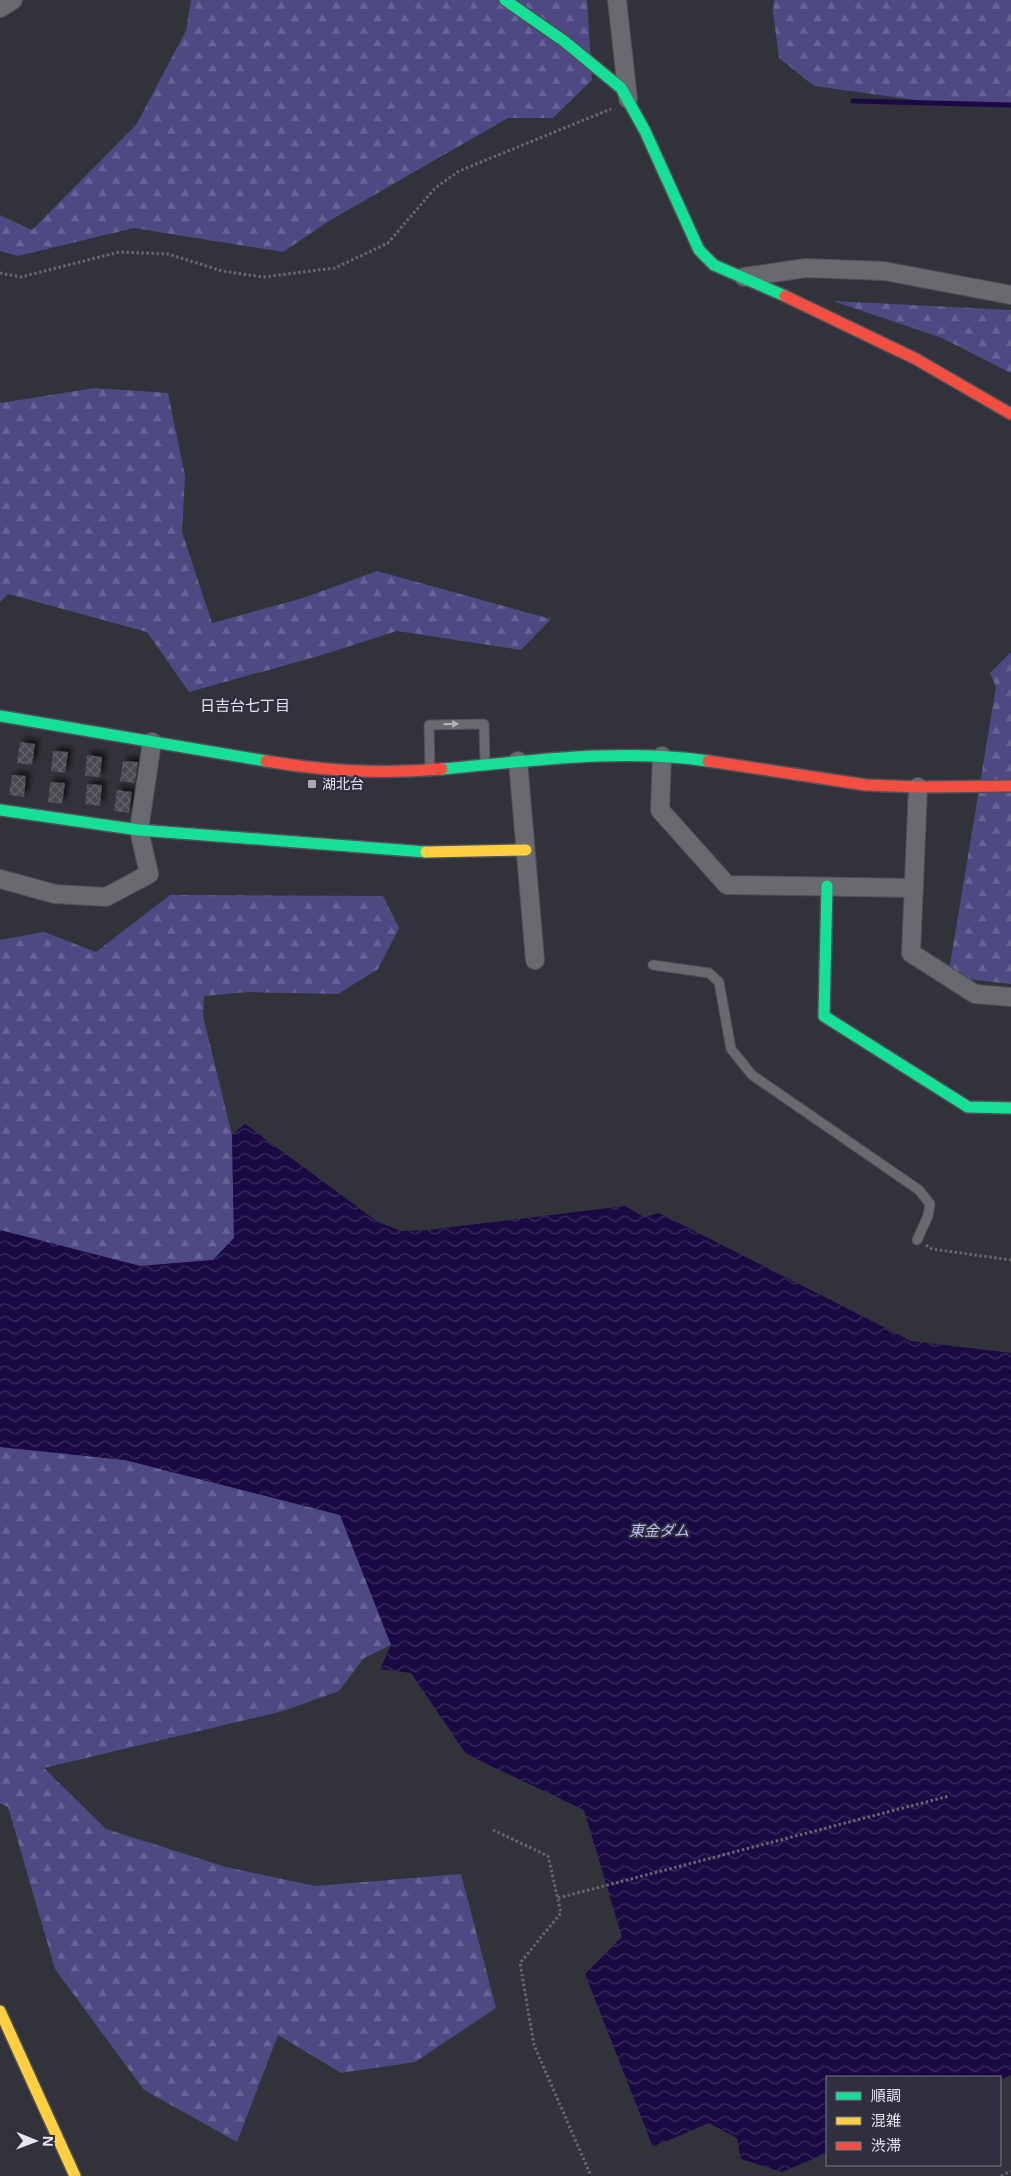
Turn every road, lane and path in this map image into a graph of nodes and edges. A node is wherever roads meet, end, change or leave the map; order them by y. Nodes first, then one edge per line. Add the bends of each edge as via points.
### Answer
1 (13, 0) edge
2 (505, 0) edge
3 (617, 0) edge
4 (0, 8) edge
5 (629, 102) junction
6 (0, 273) edge
7 (744, 277) junction
8 (1011, 295) edge
9 (1011, 414) edge
10 (0, 716) edge
11 (152, 742) junction
12 (662, 756) junction
13 (518, 762) junction
14 (485, 764) junction
15 (430, 770) junction
16 (1011, 786) edge
17 (918, 787) junction
18 (0, 810) edge
19 (139, 830) junction
20 (526, 850) junction
21 (0, 879) edge
22 (827, 886) junction
23 (914, 888) junction
24 (535, 960) dead end
25 (653, 965) dead end
26 (1011, 997) edge
27 (1011, 1108) edge
28 (917, 1240) joint
29 (1011, 1260) edge
30 (949, 1796) dead end
31 (493, 1830) dead end
32 (558, 1898) junction
33 (0, 2011) edge
34 (1011, 2172) edge
35 (75, 2176) edge
36 (591, 2176) edge
37 (1001, 2176) edge

1 - 4 street
2 - 5 street via 564,41 621,88
3 - 5 street
5 - 6 path via 459,171 434,188 388,243 335,268 263,277 222,271 168,254 118,252 21,277
5 - 7 street via 699,250 714,266
7 - 8 street via 806,268 884,271
7 - 9 street via 916,359
10 - 11 street
11 - 15 street via 319,768
11 - 19 street
12 - 13 street via 604,755
12 - 17 street via 744,765 866,785
12 - 22 street via 660,810 727,884
13 - 14 street
13 - 20 street
14 - 15 street
15 -> 14 lane via 429,725 484,724
16 - 17 street
17 - 23 street
18 - 19 street
19 - 20 street via 412,852
19 - 21 street via 149,874 106,897 55,894
20 - 24 street
22 - 23 street
22 - 27 street via 824,1016 968,1107
23 - 26 street via 911,953 975,994
25 - 28 lane via 709,973 719,982 731,1049 752,1075 919,1190 930,1204
28 - 29 path via 932,1249
30 - 32 path
31 - 32 path via 548,1856
32 - 36 path via 561,1913 520,1963 534,2045
33 - 35 street
34 - 37 path

